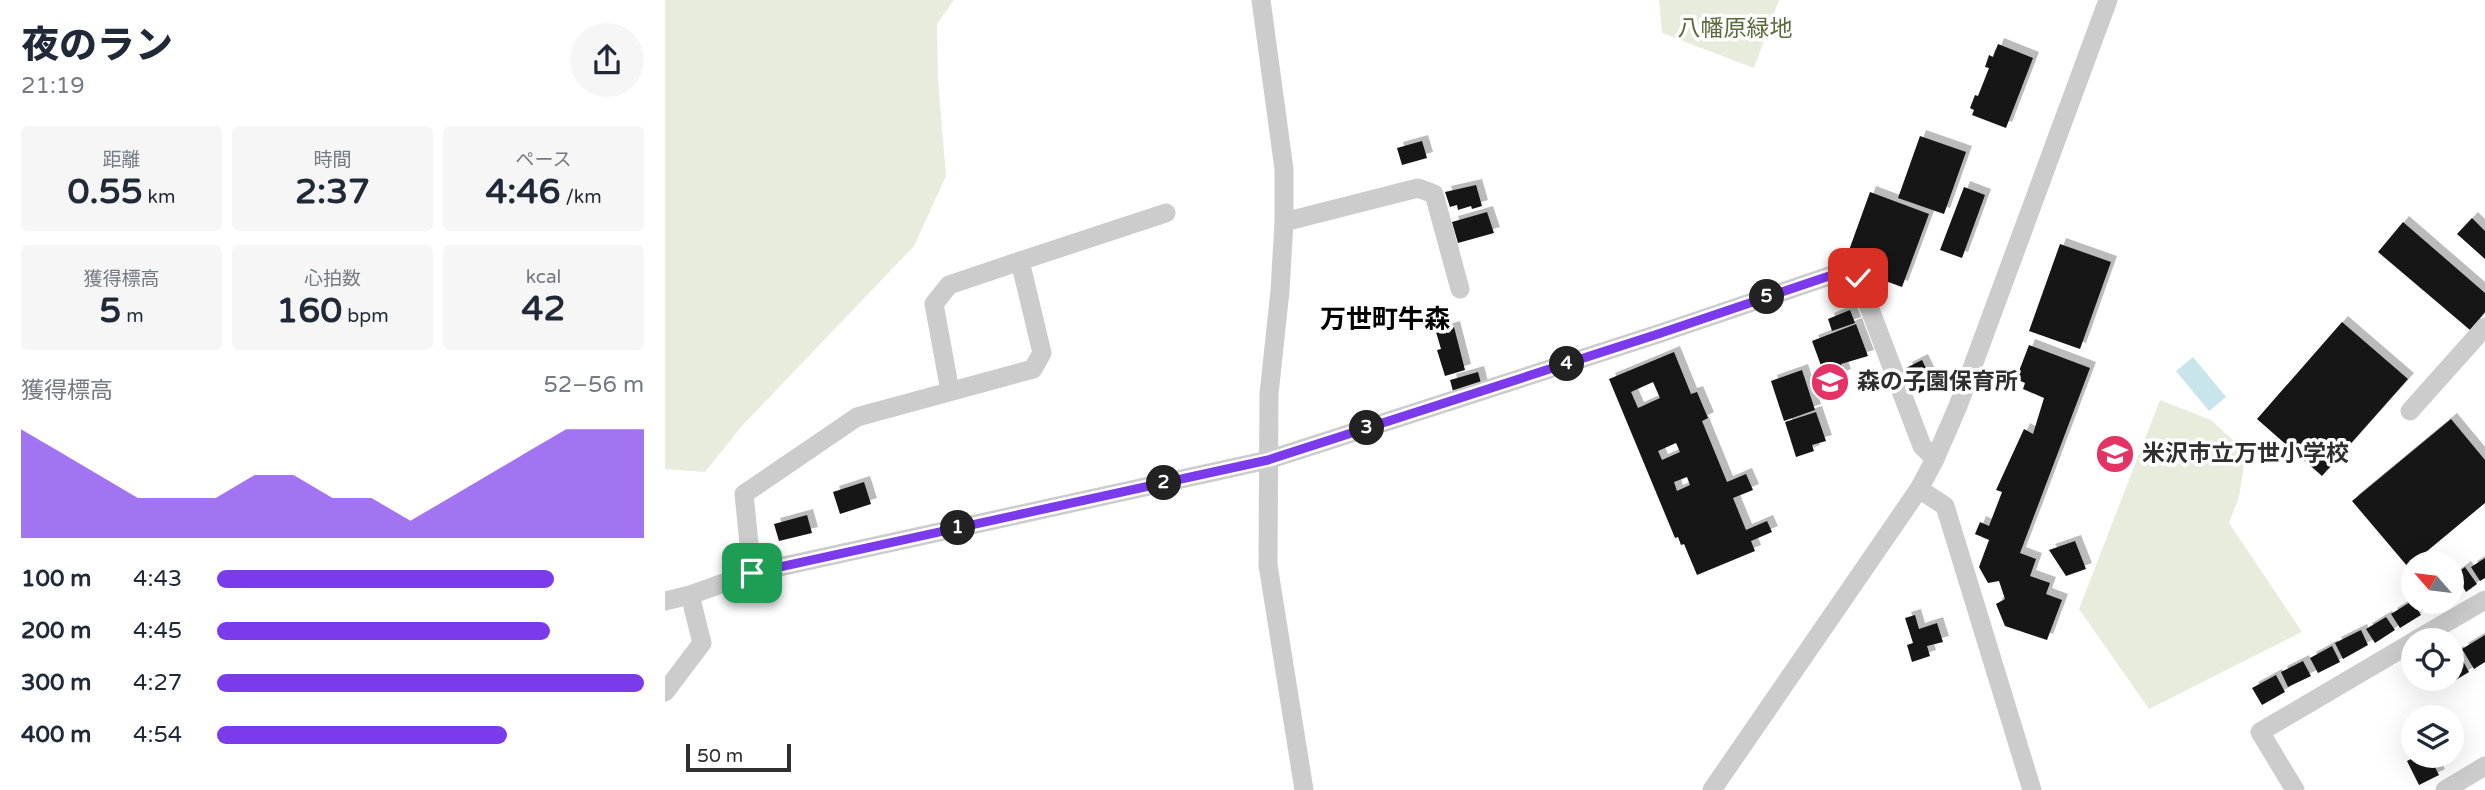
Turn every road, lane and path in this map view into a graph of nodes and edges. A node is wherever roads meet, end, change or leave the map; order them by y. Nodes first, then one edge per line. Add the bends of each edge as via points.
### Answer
1 (1261, 0) edge
2 (2108, 0) edge
3 (1165, 213) dead end
4 (1285, 222) junction
5 (1020, 261) junction
6 (1460, 289) dead end
7 (2485, 327) edge
8 (950, 391) junction
9 (2410, 411) dead end
10 (1935, 459) junction
11 (1268, 460) junction
12 (1919, 489) junction
13 (752, 573) junction
14 (690, 595) junction
15 (2485, 600) edge
16 (665, 601) edge
17 (2437, 628) edge
18 (2401, 649) edge
19 (665, 692) edge
20 (2485, 766) edge
21 (1716, 788) edge
22 (1304, 790) edge
23 (2032, 790) edge
24 (2295, 790) edge
25 (2445, 790) edge

1 - 4 street via 1284,169
2 - 10 street
3 - 5 street
4 - 6 street via 1418,188 1434,194
4 - 11 street via 1269,394
5 - 8 street via 949,285 934,304
5 - 8 street via 1042,353 1033,369
7 - 9 street
8 - 13 street via 857,417 744,494
10 - 11 street via 1922,446 1858,278 1844,271
10 - 12 street
11 - 13 street
11 - 22 street via 1268,565
12 - 21 street
12 - 23 street via 1945,506
13 - 14 street
14 - 16 street
14 - 19 street via 702,642
15 - 17 street
18 - 24 street via 2260,732
20 - 25 street

